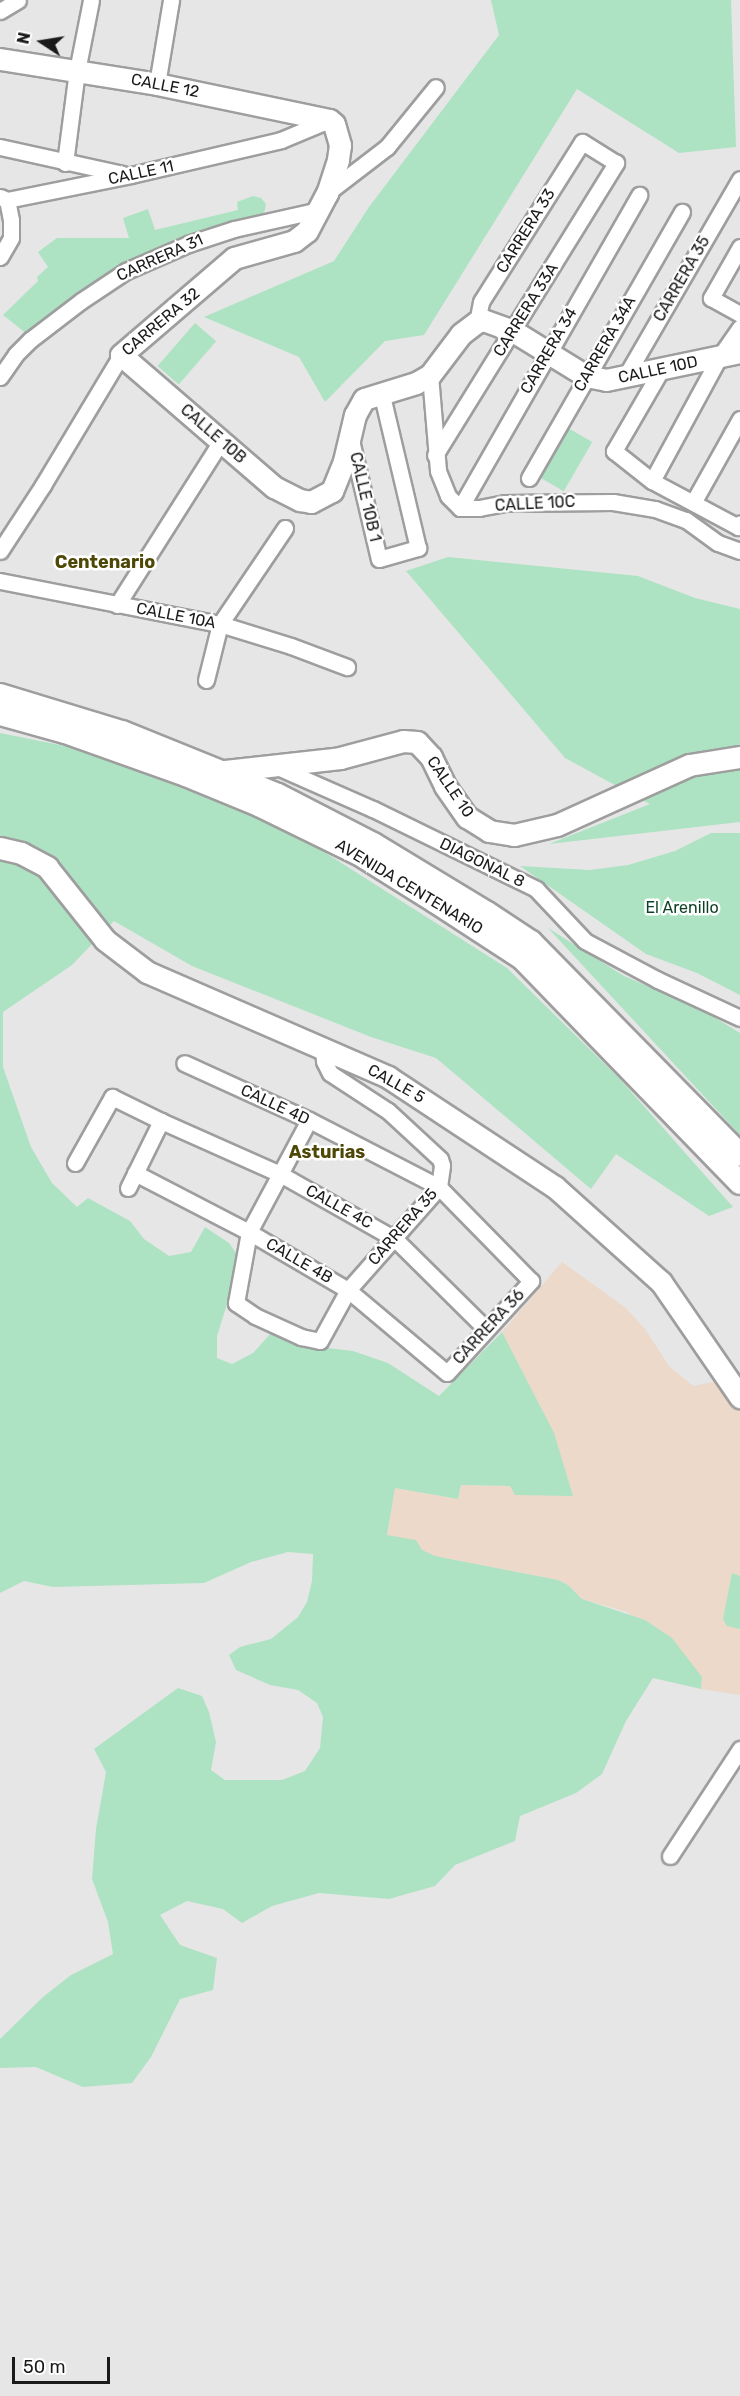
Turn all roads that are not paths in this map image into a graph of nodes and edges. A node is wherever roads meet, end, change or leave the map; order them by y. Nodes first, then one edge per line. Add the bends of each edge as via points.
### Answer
1 (18, 0) edge
2 (91, 0) edge
3 (171, 0) edge
4 (0, 11) edge
5 (0, 59) edge
6 (77, 71) junction
7 (157, 84) junction
8 (436, 87) dead end
9 (292, 112) junction
10 (329, 120) junction
11 (281, 140) junction
12 (582, 142) joint
13 (0, 147) edge
14 (65, 163) junction
15 (131, 175) junction
16 (740, 179) edge
17 (639, 195) dead end
18 (3, 198) edge
19 (323, 201) junction
20 (682, 212) dead end
21 (740, 247) edge
22 (0, 257) edge
23 (740, 314) edge
24 (480, 321) junction
25 (740, 327) edge
26 (513, 331) junction
27 (549, 351) junction
28 (730, 354) edge
29 (121, 355) junction
30 (661, 370) junction
31 (430, 375) junction
32 (586, 376) junction
33 (0, 377) edge
34 (624, 379) junction
35 (381, 392) junction
36 (740, 419) edge
37 (350, 434) junction
38 (221, 441) junction
39 (435, 456) junction
40 (529, 478) dead end
41 (652, 481) junction
42 (694, 501) junction
43 (460, 508) junction
44 (739, 525) edge
45 (285, 528) dead end
46 (0, 550) edge
47 (740, 551) edge
48 (0, 581) edge
49 (117, 605) junction
50 (220, 624) junction
51 (347, 667) dead end
52 (206, 680) dead end
53 (0, 695) edge
54 (0, 714) edge
55 (740, 757) edge
56 (272, 765) junction
57 (223, 771) junction
58 (186, 775) junction
59 (0, 848) edge
60 (740, 1018) edge
61 (323, 1047) junction
62 (184, 1063) dead end
63 (309, 1120) junction
64 (164, 1122) junction
65 (740, 1155) edge
66 (75, 1163) dead end
67 (280, 1174) junction
68 (740, 1183) edge
69 (439, 1187) junction
70 (249, 1232) junction
71 (395, 1239) junction
72 (531, 1281) joint
73 (348, 1290) junction
74 (486, 1329) junction
75 (447, 1373) joint
76 (740, 1397) edge
77 (740, 1749) edge
78 (670, 1856) dead end

1 - 4 street
2 - 6 street
3 - 7 street
5 - 6 street, CALLE 12
6 - 7 street, CALLE 12
6 - 14 street
7 - 9 street, CALLE 12
8 - 19 street via 387,147
9 - 10 street, CALLE 12
9 - 11 street via 290,131
10 - 11 street, CALLE 11
10 - 19 street via 340,145
11 - 15 street, CALLE 11
12 - 24 street, CARRERA 33 via 481,302
12 - 26 street, CARRERA 33A via 616,163
13 - 14 street
14 - 15 street
15 - 18 street, CALLE 11
16 - 34 street, CARRERA 35
17 - 27 street, CARRERA 34
18 - 22 street via 11,220 11,238
19 - 29 street, CARRERA 32 via 301,237 234,258
19 - 33 street, CARRERA 31 via 188,244 126,271 30,340
20 - 32 street, CARRERA 34A
21 - 23 street via 711,298
24 - 26 street, CALLE 10D
24 - 31 street, CARRERA 33 via 461,334
25 - 28 street
26 - 27 street, CALLE 10D
26 - 39 street, CARRERA 33A
27 - 32 street, CALLE 10D
27 - 43 street, CARRERA 34
28 - 30 street, CALLE 10D
28 - 41 street
29 - 38 street, CALLE 10B
29 - 46 street, CARRERA 32
30 - 34 street, CALLE 10D
30 - 41 street via 614,451
31 - 35 street
31 - 39 street
32 - 34 street, CALLE 10D
32 - 40 street, CARRERA 34A
35 - 37 street via 358,406
35 - 37 street, CALLE 10B 1 via 418,548 379,559
36 - 42 street
37 - 38 street, CALLE 10B via 339,479 332,491 311,502 274,487
38 - 49 street
39 - 43 street via 448,496
41 - 42 street
42 - 44 street
43 - 47 street, CALLE 10C via 505,503 614,502 686,520 718,543
45 - 50 street
48 - 49 street, CALLE 10A
49 - 50 street, CALLE 10A
50 - 51 street, CALLE 10A
50 - 52 street
53 - 57 main road, AVENIDA CENTENARIO via 122,732
54 - 58 main road, AVENIDA CENTENARIO via 65,732
55 - 56 street, CALLE 10 via 689,765 557,825 514,835 489,831 467,818 431,757 417,742 403,741 340,758
56 - 57 street, CALLE 10
56 - 60 street, DIAGONAL 8 via 373,809 536,889 585,941
57 - 58 street, CALLE 10
57 - 65 main road, AVENIDA CENTENARIO via 364,839 525,938
58 - 68 main road, AVENIDA CENTENARIO via 285,816 359,855 522,958
59 - 61 street, CALLE 5 via 21,853 47,867 105,940 147,972
61 - 69 street, CARRERA 35 via 330,1073 388,1111 440,1159
61 - 76 street, CALLE 5 via 410,1090 555,1187 661,1282
62 - 63 street, CALLE 4D
63 - 67 street
63 - 69 street, CALLE 4D
64 - 66 street, CALLE 4C via 112,1097
64 - 67 street, CALLE 4C
64 - 70 street, CALLE 4B via 132,1180
67 - 70 street
67 - 71 street, CALLE 4C
69 - 71 street, CARRERA 35
69 - 72 street, CALLE 4D
70 - 73 street, CALLE 4B
70 - 73 street, CARRERA 35 via 236,1303 255,1316 301,1337 320,1341
71 - 73 street, CARRERA 35
71 - 74 street, CALLE 4C
72 - 74 street, CARRERA 36
73 - 75 street, CALLE 4B
74 - 75 street, CARRERA 36
77 - 78 street

